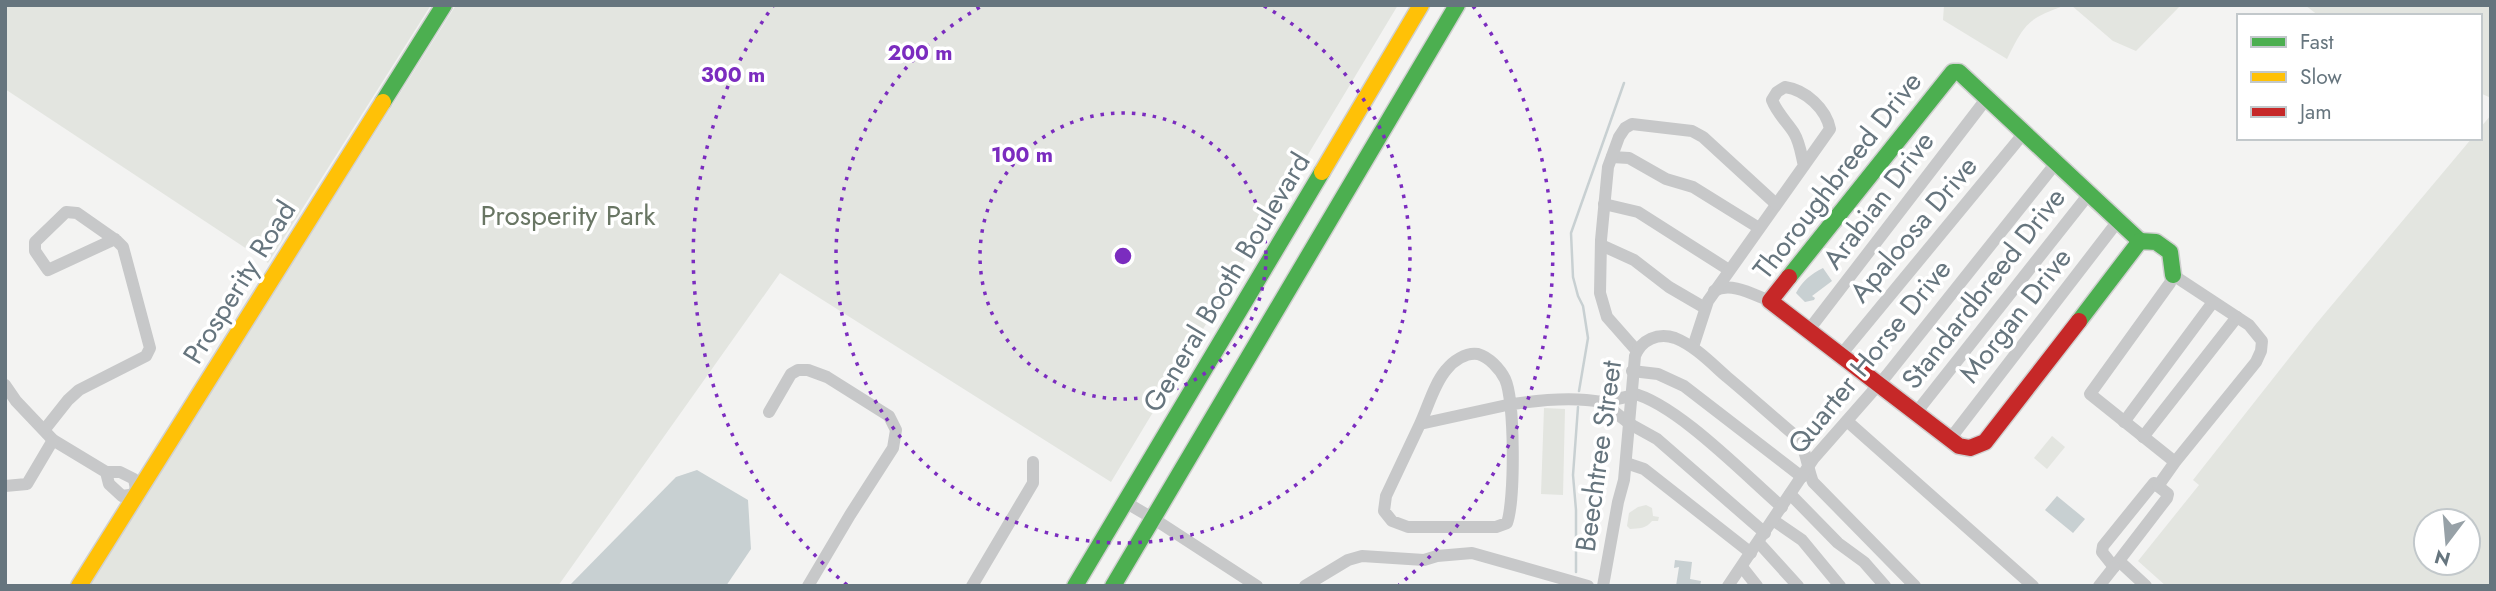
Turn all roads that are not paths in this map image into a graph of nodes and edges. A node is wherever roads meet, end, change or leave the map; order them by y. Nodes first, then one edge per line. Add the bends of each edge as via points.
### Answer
1 (444, 5) edge
2 (1421, 5) edge
3 (1457, 5) edge
4 (1987, 98) junction
5 (2024, 133) junction
6 (1612, 157) junction
7 (2056, 163) junction
8 (1804, 166) junction
9 (2089, 194) junction
10 (1604, 204) junction
11 (1776, 204) junction
12 (2118, 221) junction
13 (1759, 228) junction
14 (115, 239) junction
15 (2140, 241) junction
16 (1601, 246) junction
17 (1729, 270) junction
18 (2173, 275) junction
19 (1714, 291) junction
20 (1770, 301) junction
21 (2213, 302) junction
22 (1705, 308) junction
23 (2237, 317) junction
24 (1808, 331) junction
25 (1693, 347) junction
26 (1637, 351) junction
27 (1840, 356) junction
28 (1632, 371) junction
29 (5, 385) edge
30 (1878, 386) junction
31 (1632, 394) junction
32 (1602, 402) junction
33 (1511, 404) junction
34 (769, 412) dead end
35 (1915, 414) junction
36 (1847, 421) junction
37 (2124, 422) junction
38 (1420, 424) junction
39 (1630, 424) junction
40 (49, 435) junction
41 (2143, 437) junction
42 (1950, 439) junction
43 (1033, 462) dead end
44 (2175, 462) junction
45 (1626, 463) junction
46 (106, 472) junction
47 (1805, 472) junction
48 (5, 486) edge
49 (2158, 486) junction
50 (137, 494) junction
51 (1790, 494) junction
52 (1125, 502) junction
53 (1782, 507) junction
54 (1154, 519) junction
55 (1773, 520) junction
56 (1758, 543) junction
57 (2116, 564) junction
58 (1742, 567) junction
59 (79, 586) edge
60 (808, 586) edge
61 (972, 586) edge
62 (1075, 586) edge
63 (1113, 586) edge
64 (1257, 586) edge
65 (1305, 586) edge
66 (1588, 586) edge
67 (1603, 586) edge
68 (1728, 586) edge
69 (1756, 586) edge
70 (1798, 586) edge
71 (1840, 586) edge
72 (1885, 586) edge
73 (1915, 586) edge
74 (2033, 586) edge
75 (2099, 586) edge
76 (2146, 586) edge

1 - 50 main road, Prosperity Road
2 - 52 main road, General Booth Boulevard
3 - 54 main road, General Booth Boulevard
4 - 5 main road, Thoroughbreed Drive
4 - 20 main road, Thoroughbreed Drive via 1959,72 1946,78
4 - 24 street, Arabian Drive
5 - 7 main road, Thoroughbreed Drive
5 - 27 street, Apaloosa Drive
6 - 10 street
6 - 11 street via 1619,137 1632,124 1692,131
6 - 13 street via 1629,158 1693,187
7 - 9 main road, Thoroughbreed Drive
7 - 30 street, Quarter Horse Drive
8 - 8 street via 1800,146 1772,100 1785,87 1804,93 1828,118 1830,129
8 - 11 street
9 - 12 main road, Thoroughbreed Drive
9 - 35 street, Standardbreed Drive
10 - 16 street
10 - 17 street via 1638,212
11 - 13 street
12 - 15 main road, Thoroughbreed Drive
12 - 42 street, Morgan Drive
13 - 17 street
14 - 14 street via 71,211 34,247 48,270
14 - 40 street via 123,247 150,348 146,355 79,390 68,400
15 - 18 main road, Thoroughbreed Drive via 2149,240 2170,251
15 - 42 main road, Thoroughbreed Drive via 1985,442 1970,448
16 - 22 street via 1634,260
16 - 26 street via 1602,305
17 - 19 street
18 - 21 street
18 - 37 street via 2090,394
19 - 20 street via 1731,288
19 - 22 street
20 - 24 main road, Thoroughbreed Drive
21 - 23 street
21 - 37 street
22 - 25 street
23 - 41 street
23 - 44 street via 2257,333 2261,351
24 - 27 main road, Thoroughbreed Drive
25 - 26 street, Beechtree Street via 1663,336 1647,340
25 - 47 street, Beechtree Street via 1798,438 1806,450
26 - 28 street, Beechtree Street
27 - 30 main road, Thoroughbreed Drive
28 - 31 street, Beechtree Street
28 - 47 street via 1658,374 1684,386
29 - 40 street
30 - 35 main road, Thoroughbreed Drive
30 - 36 street, Quarter Horse Drive
31 - 32 street
31 - 39 street, Beechtree Street
31 - 53 street via 1649,397 1679,418
32 - 33 street
32 - 39 street
33 - 38 street
33 - 38 street via 1505,378 1489,359 1476,354 1460,357 1445,371
33 - 38 street via 1509,515 1507,523 1496,527 1408,527 1392,521 1384,511 1386,496
34 - 60 street via 791,374 816,371 889,416 896,430 893,449
35 - 42 main road, Thoroughbreed Drive
36 - 47 street, Quarter Horse Drive
36 - 74 street
37 - 41 street
39 - 45 street, Beechtree Street
39 - 56 street via 1657,439
40 - 46 street
40 - 48 street via 27,484
41 - 44 street
43 - 61 street via 1032,483
44 - 49 street
45 - 56 street via 1644,468
45 - 67 street, Beechtree Street
46 - 50 street via 134,479
46 - 50 street via 109,484 122,496
47 - 51 street, Quarter Horse Drive
47 - 73 street, Beechtree Street
49 - 57 street via 2167,498
49 - 57 street via 2152,484 2103,546 2102,551
50 - 59 main road, Prosperity Road
51 - 53 street, Quarter Horse Drive
51 - 72 street
52 - 54 street
52 - 62 main road, General Booth Boulevard
53 - 55 street, Quarter Horse Drive
54 - 63 main road, General Booth Boulevard
54 - 64 street
55 - 56 street, Quarter Horse Drive
55 - 71 street via 1802,540
56 - 58 street, Quarter Horse Drive
56 - 70 street
57 - 75 street
57 - 76 street
58 - 68 street, Quarter Horse Drive
58 - 69 street
65 - 66 street via 1362,556 1424,560 1472,553

